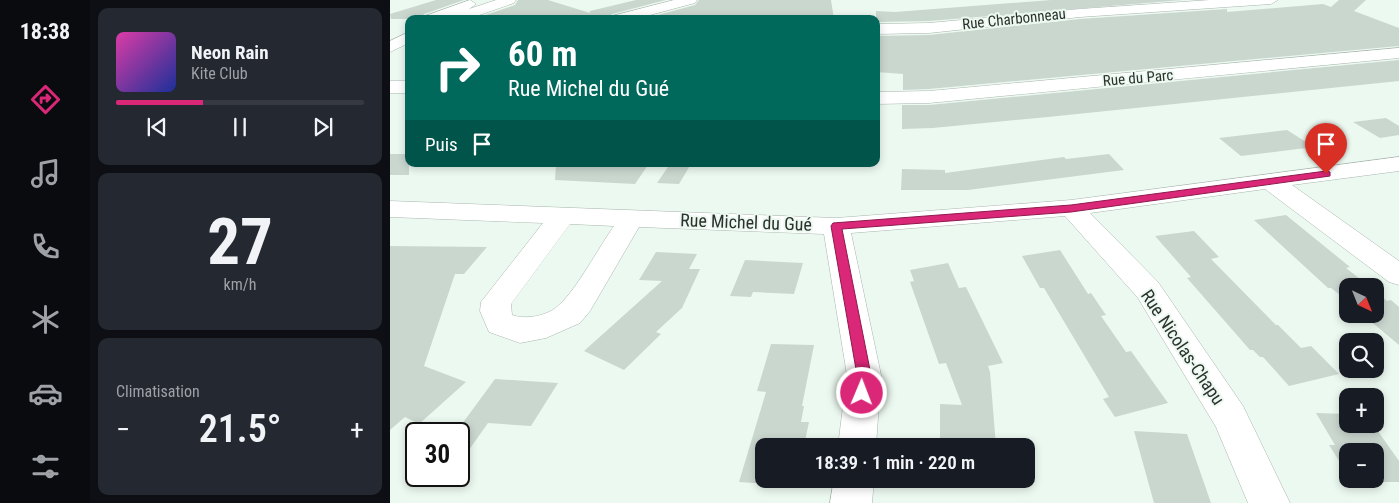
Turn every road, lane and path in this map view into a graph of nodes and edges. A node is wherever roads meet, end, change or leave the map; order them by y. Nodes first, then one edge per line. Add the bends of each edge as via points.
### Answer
1 (483, 0) edge
2 (509, 0) edge
3 (690, 0) edge
4 (1059, 0) edge
5 (1271, 0) edge
6 (1205, 2) edge
7 (1080, 13) junction
8 (441, 15) edge
9 (465, 15) edge
10 (632, 15) edge
11 (880, 29) edge
12 (405, 30) edge
13 (390, 37) edge
14 (405, 39) edge
15 (390, 47) edge
16 (1399, 53) edge
17 (390, 87) edge
18 (405, 87) edge
19 (880, 98) edge
20 (1399, 164) edge
21 (1271, 182) junction
22 (1071, 208) junction
23 (390, 209) edge
24 (563, 216) junction
25 (632, 217) junction
26 (836, 226) junction
27 (1399, 275) edge
28 (858, 438) edge
29 (853, 488) edge
30 (851, 503) edge
31 (1268, 503) edge

1 - 8 street
2 - 9 street
3 - 10 street
4 - 7 street
5 - 6 street, Rue Charbonneau
6 - 7 street, Rue Charbonneau
7 - 11 street, Rue Charbonneau via 929,28
12 - 13 street
14 - 15 street
16 - 19 street, Rue du Parc via 929,98
17 - 18 street
20 - 21 street, Rue Michel du Gué
21 - 22 street, Rue Michel du Gué
21 - 27 street
22 - 26 street, Rue Michel du Gué
22 - 31 street, Rue Nicolas-Chapu via 1148,290 1230,418
23 - 24 street, Rue Michel du Gué
24 - 25 street, Rue Michel du Gué
24 - 25 street via 496,302 495,312 500,323 520,331 546,326 568,315 580,303
25 - 26 street, Rue Michel du Gué
26 - 28 street via 864,375
29 - 30 street

